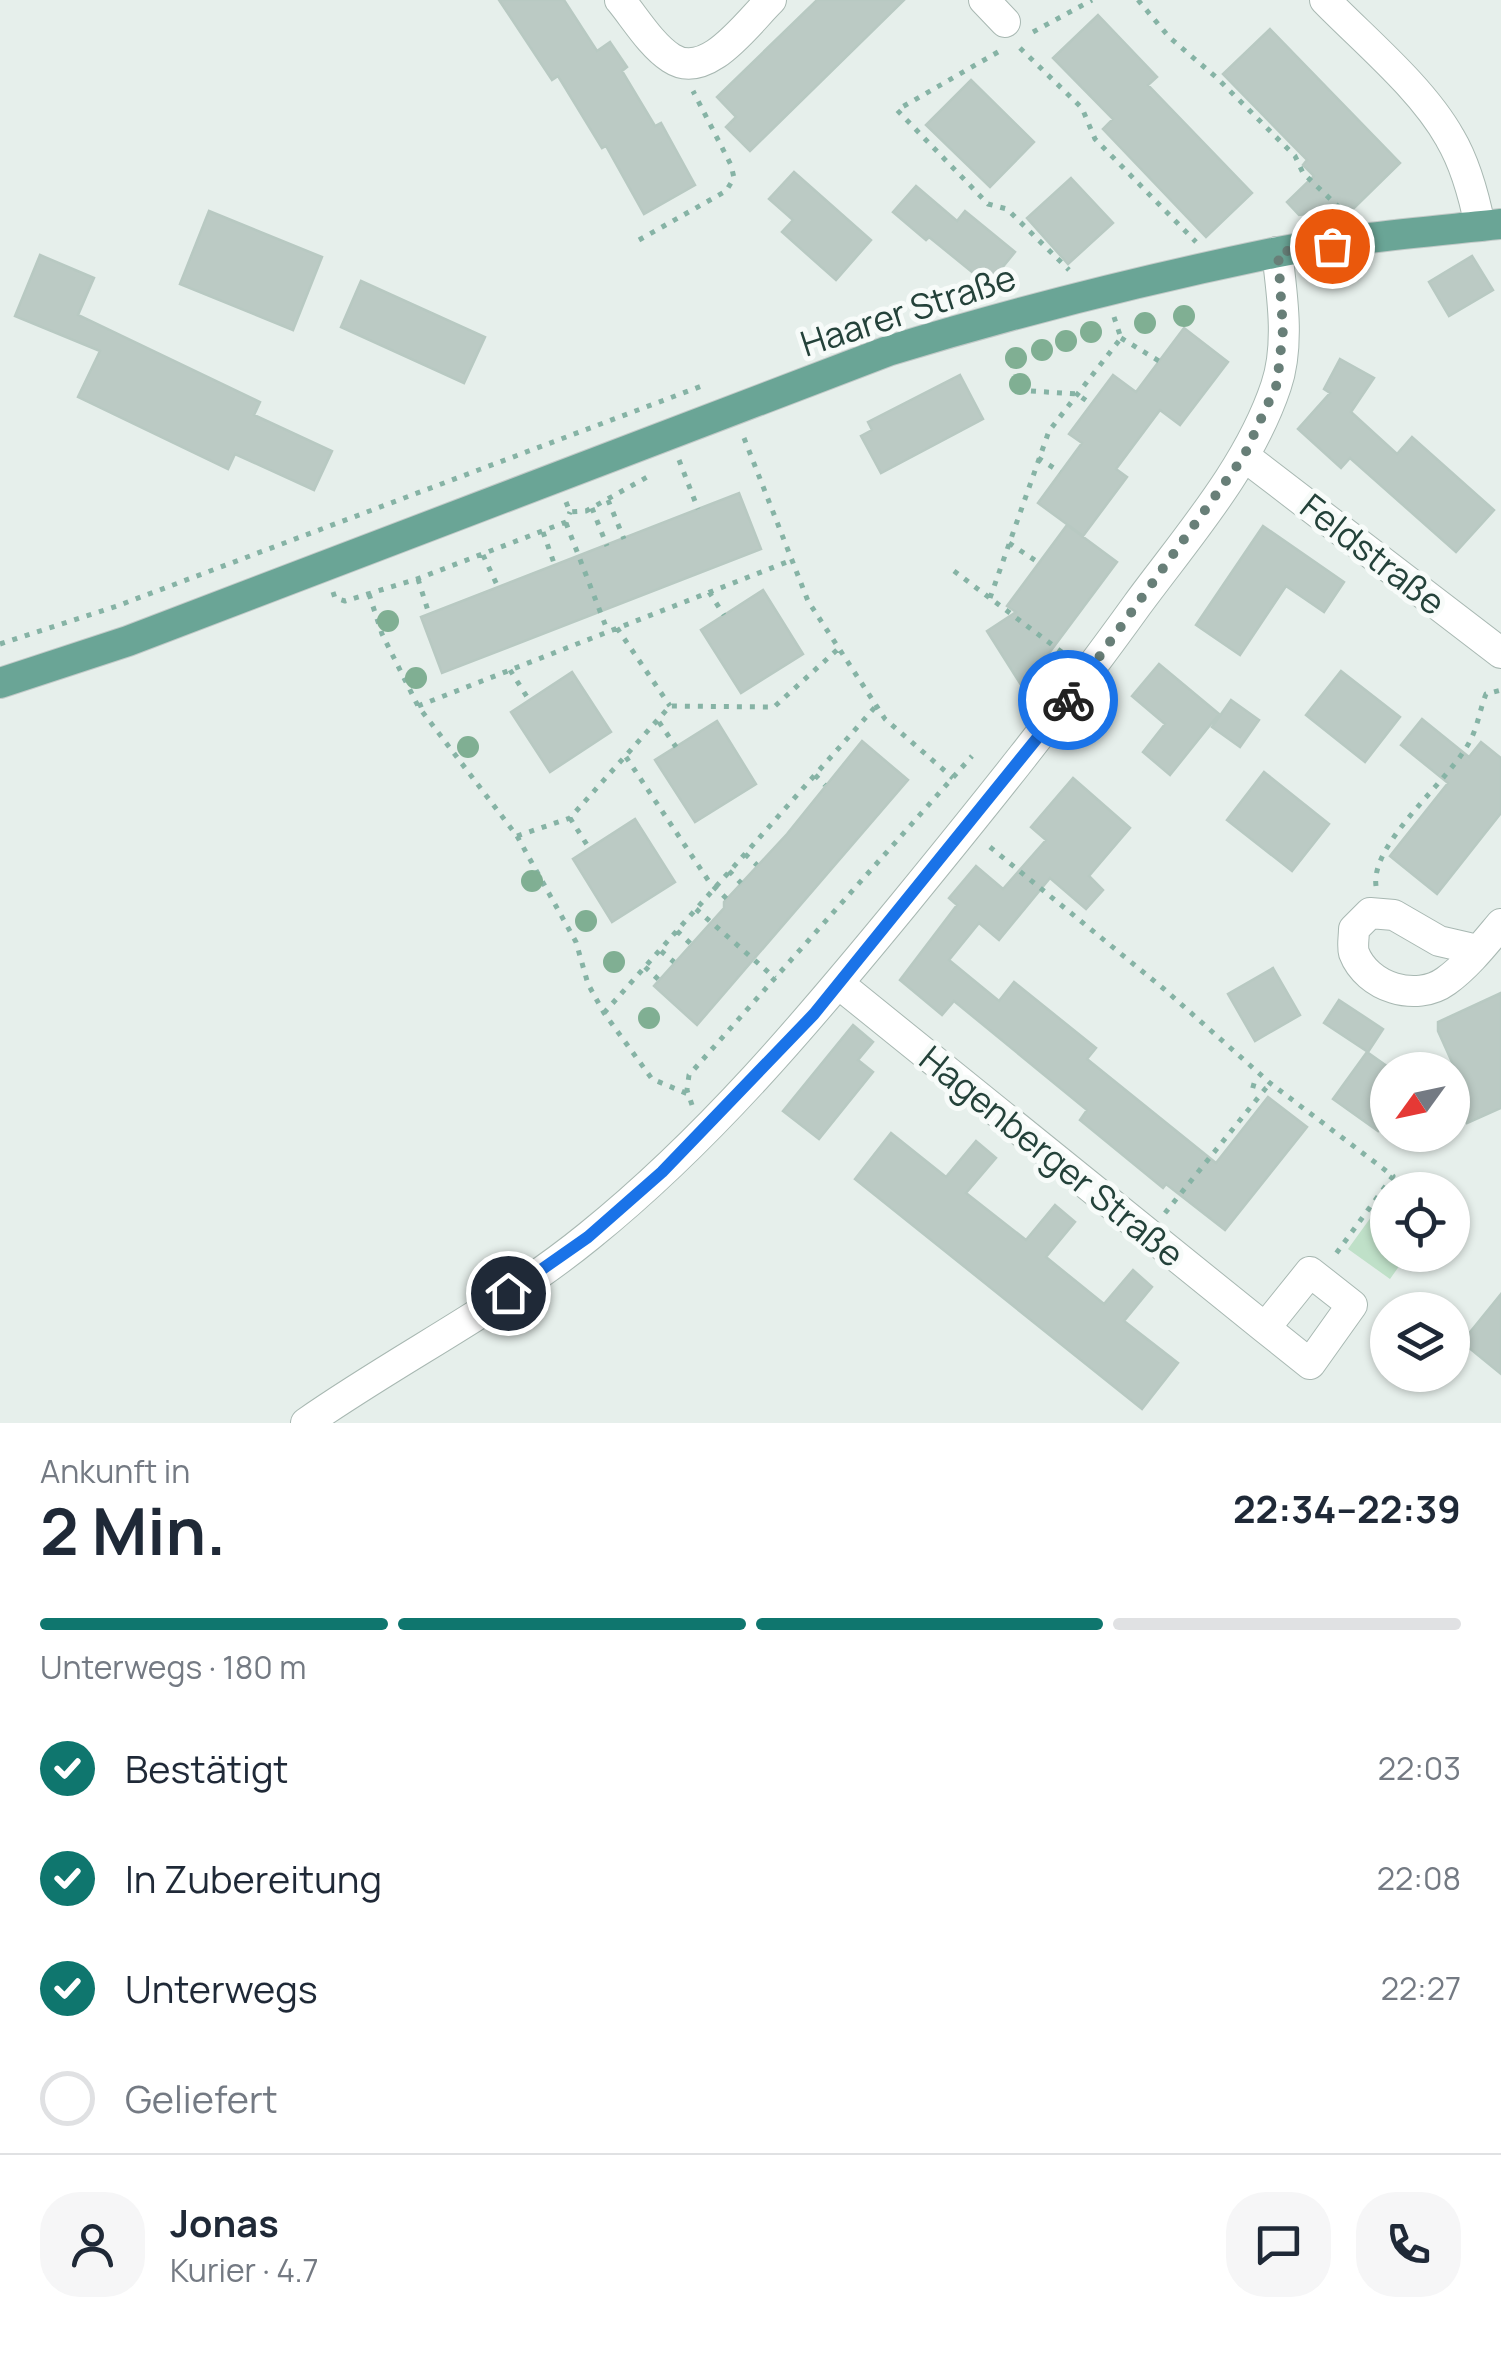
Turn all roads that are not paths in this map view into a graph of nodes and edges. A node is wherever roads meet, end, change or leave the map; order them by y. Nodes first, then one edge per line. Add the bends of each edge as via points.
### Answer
1 (620, 0) edge
2 (770, 0) edge
3 (984, 0) edge
4 (1325, 0) edge
5 (1012, 38) road end
6 (1491, 225) edge
7 (1278, 252) junction
8 (1244, 456) junction
9 (1501, 653) edge
10 (0, 683) edge
11 (1501, 924) edge
12 (1478, 950) junction
13 (839, 984) junction
14 (1265, 1328) junction
15 (306, 1423) edge

1 - 2 street via 660,48 689,64 718,52
3 - 5 street
4 - 6 street via 1449,135
6 - 7 main road, Haarer Straße
7 - 8 street via 1283,330 1277,384
7 - 10 main road, Haarer Straße via 1095,292 888,351 128,641
8 - 9 street, Feldstraße
8 - 13 street via 1089,672
11 - 12 street
12 - 12 street via 1438,942 1394,915 1370,912 1354,930 1353,950 1366,974 1389,988 1444,983
13 - 14 street, Hagenberger Straße
13 - 15 street via 662,1172 588,1237
14 - 14 street, Hagenberger Straße via 1310,1364 1352,1305 1310,1272

